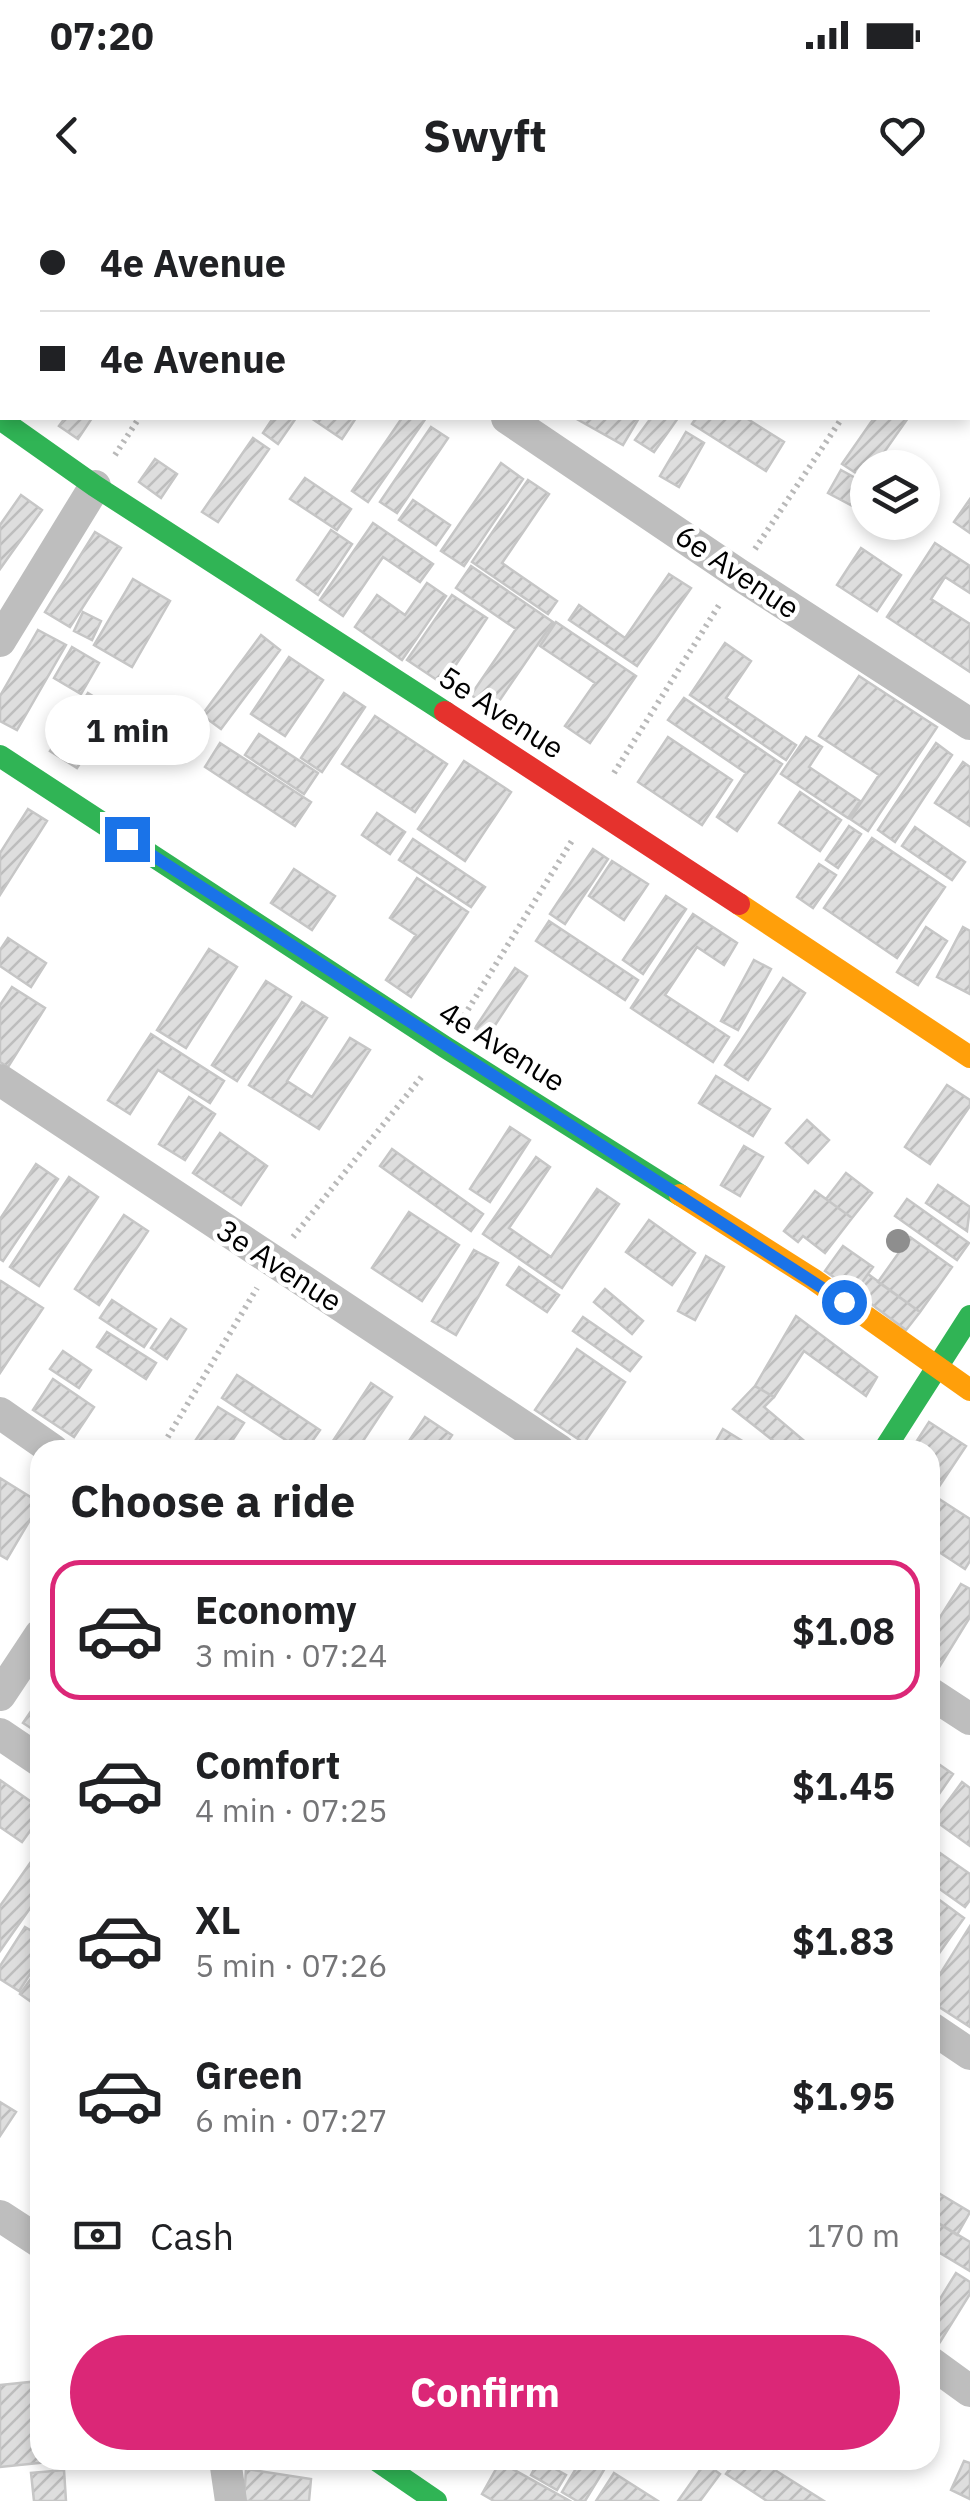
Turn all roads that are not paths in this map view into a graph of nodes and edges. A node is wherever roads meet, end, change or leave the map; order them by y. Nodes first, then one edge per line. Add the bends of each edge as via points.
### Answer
1 (1, 420) edge
2 (509, 420) edge
3 (96, 486) junction
4 (0, 641) edge
5 (970, 724) edge
6 (0, 756) edge
7 (970, 1057) edge
8 (0, 1080) edge
9 (970, 1316) edge
10 (936, 1368) junction
11 (970, 1390) edge
12 (0, 1413) edge
13 (39, 1440) edge
14 (545, 1440) edge
15 (890, 1440) edge
16 (30, 1650) edge
17 (0, 1696) edge
18 (940, 1700) edge
19 (970, 1720) edge
20 (0, 1734) edge
21 (30, 1754) edge
22 (940, 2034) edge
23 (970, 2054) edge
24 (0, 2216) edge
25 (30, 2236) edge
26 (940, 2369) edge
27 (969, 2388) edge
28 (226, 2470) edge
29 (391, 2470) edge
30 (231, 2501) edge
31 (436, 2501) edge

1 - 3 street, 5e Avenue
2 - 5 street, 6e Avenue
3 - 4 street
3 - 7 street, 5e Avenue
6 - 10 street, 4e Avenue via 813,1280
8 - 14 street, 3e Avenue
9 - 10 street
10 - 11 street, 4e Avenue
10 - 15 street
12 - 13 street
16 - 17 street
18 - 19 street
20 - 21 street
22 - 23 street
24 - 25 street
26 - 27 street
28 - 30 street
29 - 31 street

